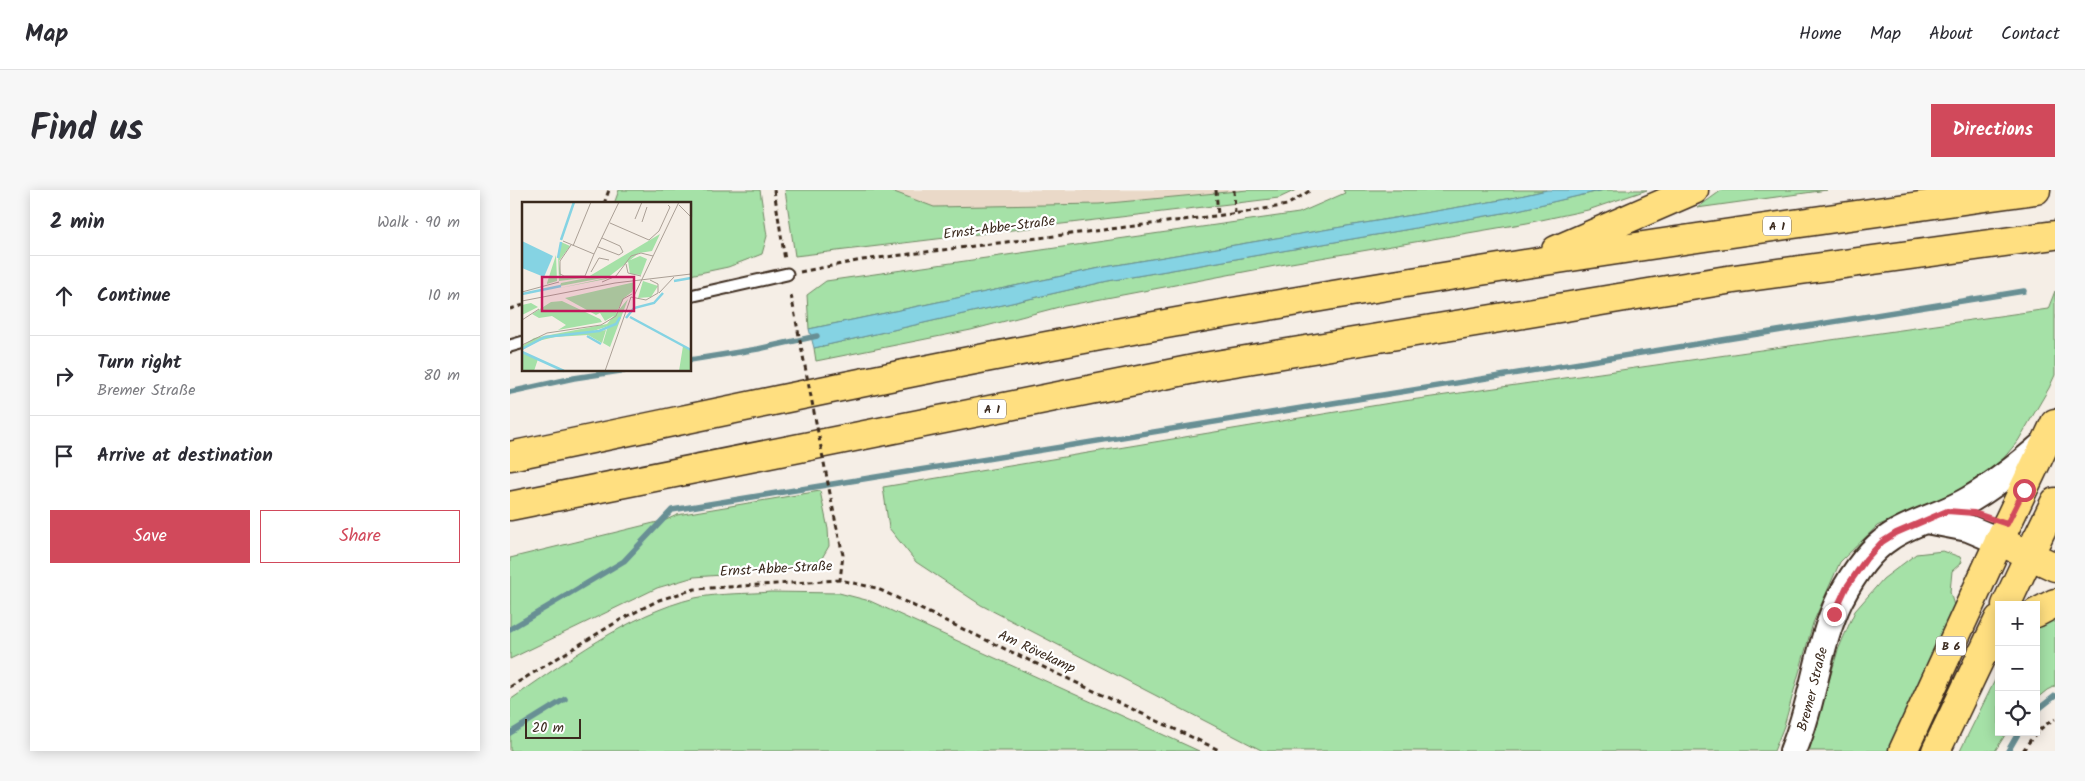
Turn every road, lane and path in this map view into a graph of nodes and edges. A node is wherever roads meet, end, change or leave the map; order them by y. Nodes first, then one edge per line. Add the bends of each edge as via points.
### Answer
1 (774, 190) edge
2 (1216, 190) edge
3 (1234, 190) edge
4 (1311, 190) edge
5 (1694, 190) edge
6 (2036, 190) edge
7 (1235, 213) junction
8 (1218, 215) junction
9 (2055, 235) edge
10 (1519, 266) junction
11 (787, 274) junction
12 (791, 295) dead end
13 (691, 296) edge
14 (522, 305) edge
15 (510, 309) edge
16 (2050, 433) edge
17 (510, 456) edge
18 (2055, 502) edge
19 (510, 506) edge
20 (1937, 516) junction
21 (2003, 533) junction
22 (2041, 547) edge
23 (2055, 567) edge
24 (840, 580) junction
25 (2008, 601) edge
26 (2055, 603) edge
27 (2040, 611) edge
28 (1995, 632) edge
29 (1990, 648) edge
30 (510, 687) edge
31 (2055, 719) edge
32 (1222, 751) edge
33 (1793, 751) edge
34 (1903, 751) edge
35 (1936, 751) edge
36 (2023, 751) edge

1 - 11 path
2 - 8 path
3 - 7 path
4 - 7 path, Ernst-Abbe-Straße via 1287,205
5 - 10 main road
6 - 10 main road, A 1
7 - 8 path, Ernst-Abbe-Straße
8 - 11 path, Ernst-Abbe-Straße via 862,260
9 - 19 main road, A 1 via 1727,280 1204,367
10 - 17 main road, A 1 via 991,356
11 - 13 lane
12 - 24 path, Ernst-Abbe-Straße, bridge via 843,555
14 - 15 path
16 - 20 street, Bremer Straße via 2003,478
16 - 21 main road, B 6
18 - 22 main road
20 - 21 street, Bremer Straße via 1974,513
20 - 33 street, Bremer Straße via 1882,542 1846,588 1828,630
21 - 22 main road
21 - 34 main road, B 6
22 - 23 main road
22 - 25 main road
24 - 30 path, Ernst-Abbe-Straße via 695,589 668,597 620,620
24 - 32 path, Am Rövekamp via 876,588
26 - 27 main road
28 - 29 main road, B 6
29 - 35 main road, B 6
31 - 36 path via 2030,740

